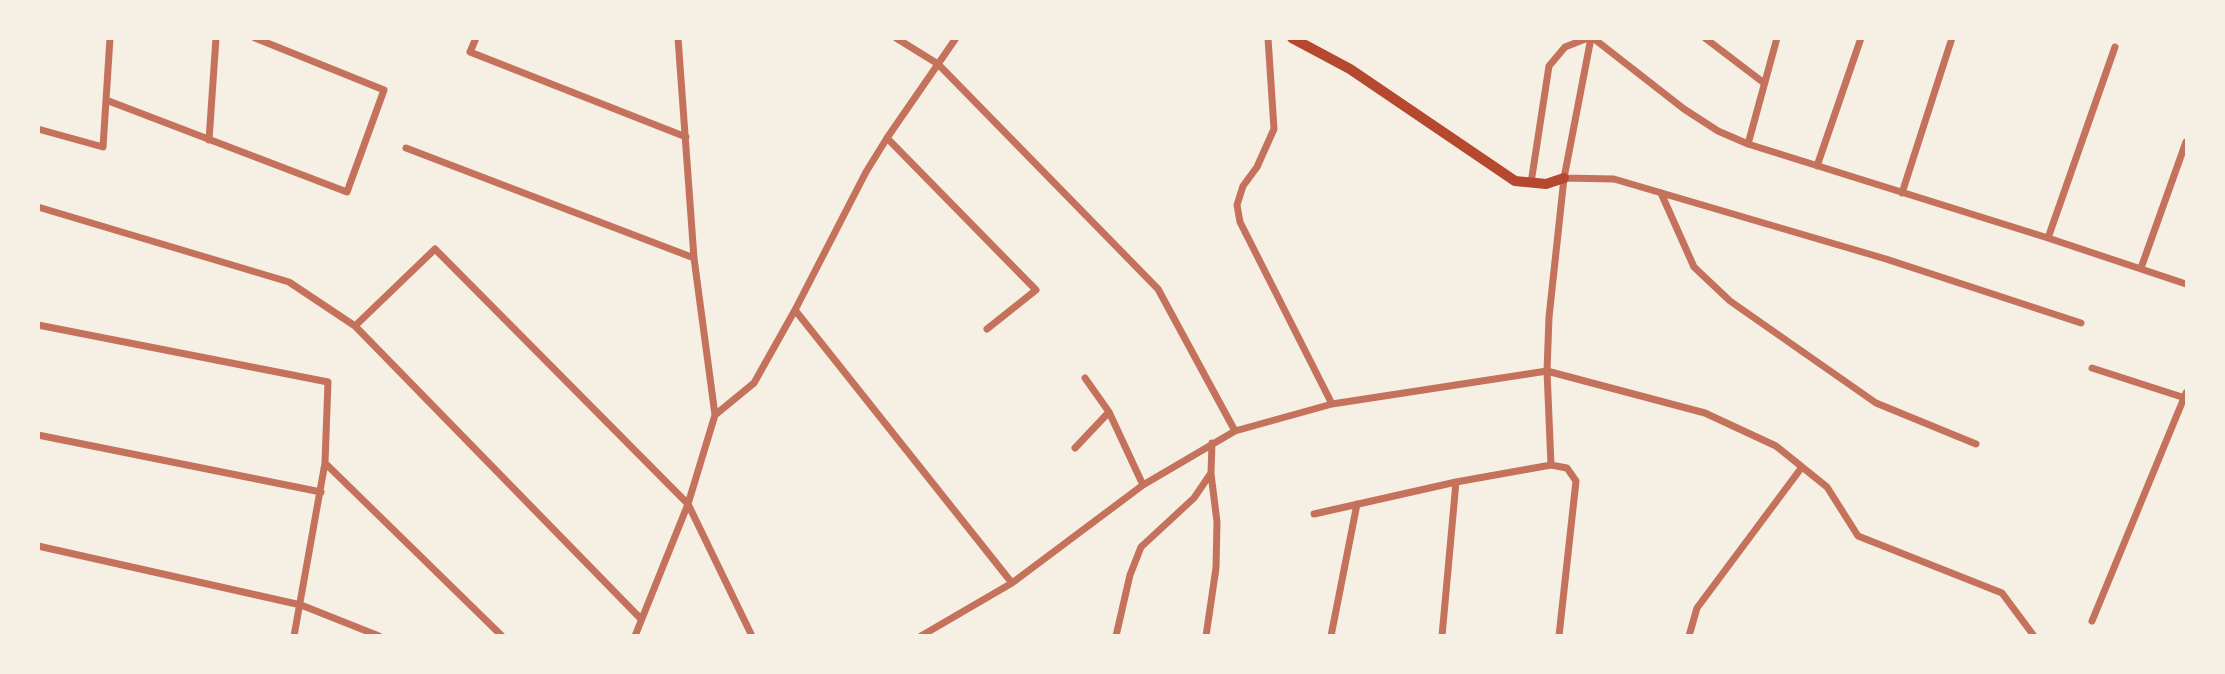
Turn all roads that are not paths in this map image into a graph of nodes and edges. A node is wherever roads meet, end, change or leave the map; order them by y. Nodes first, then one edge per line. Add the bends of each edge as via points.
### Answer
1 (110, 38) edge
2 (216, 38) edge
3 (255, 38) edge
4 (476, 38) edge
5 (678, 38) edge
6 (896, 38) edge
7 (956, 38) edge
8 (1268, 38) edge
9 (1292, 38) edge
10 (1591, 38) edge
11 (1705, 38) edge
12 (1777, 38) edge
13 (1861, 38) edge
14 (1952, 38) edge
15 (2115, 47) dead end
16 (938, 64) junction
17 (1764, 83) junction
18 (106, 100) junction
19 (38, 129) edge
20 (686, 137) junction
21 (887, 138) junction
22 (209, 140) junction
23 (2186, 142) edge
24 (1748, 144) junction
25 (406, 148) dead end
26 (1817, 166) junction
27 (1564, 178) junction
28 (1531, 183) junction
29 (1661, 193) junction
30 (1902, 193) junction
31 (38, 207) edge
32 (2048, 238) junction
33 (694, 258) junction
34 (2141, 268) junction
35 (2186, 284) edge
36 (795, 310) junction
37 (2081, 323) dead end
38 (38, 325) edge
39 (355, 326) junction
40 (987, 329) dead end
41 (2092, 368) dead end
42 (1547, 371) junction
43 (1085, 378) dead end
44 (2185, 396) edge
45 (1332, 404) junction
46 (1109, 412) junction
47 (715, 415) junction
48 (1235, 431) junction
49 (38, 435) edge
50 (1212, 443) junction
51 (1976, 444) dead end
52 (1075, 447) dead end
53 (325, 463) junction
54 (1551, 464) junction
55 (1802, 467) junction
56 (1211, 473) junction
57 (1456, 482) junction
58 (1143, 485) junction
59 (321, 492) junction
60 (688, 504) junction
61 (1357, 504) junction
62 (1314, 514) dead end
63 (38, 547) edge
64 (1012, 583) junction
65 (301, 605) junction
66 (641, 619) junction
67 (2092, 621) dead end
68 (1206, 634) edge
69 (294, 635) edge
70 (379, 635) edge
71 (502, 635) edge
72 (635, 635) edge
73 (752, 635) edge
74 (921, 635) edge
75 (1116, 635) edge
76 (1331, 635) edge
77 (1441, 635) edge
78 (1559, 635) edge
79 (1689, 635) edge
80 (2034, 635) edge

1 - 18 street
2 - 22 street
3 - 22 street via 384,90 347,192
4 - 20 street via 471,52
5 - 20 street
6 - 16 street
7 - 16 street
8 - 45 street via 1273,129 1237,205 1240,222
9 - 28 main road via 1350,69 1515,181
10 - 24 street via 1684,109
10 - 27 street
10 - 28 street via 1565,47 1549,66
11 - 17 street
12 - 17 street
13 - 26 street
14 - 30 street
15 - 32 street
16 - 21 street
16 - 48 street via 1158,289
17 - 24 street
18 - 19 street via 103,147
18 - 22 street
20 - 33 street
21 - 36 street
21 - 40 street via 1036,290
23 - 34 street
24 - 26 street
25 - 33 street
26 - 30 street
27 - 28 main road
27 - 29 street via 1614,179
27 - 42 street
29 - 37 street
29 - 51 street via 1694,267 1730,301 1876,403
30 - 32 street
31 - 39 street via 289,282
32 - 34 street
33 - 47 street
34 - 35 street
36 - 47 street via 754,383
36 - 64 street
38 - 53 street via 328,382
39 - 60 street via 435,250
39 - 66 street
41 - 44 street
42 - 45 street
42 - 54 street
42 - 55 street via 1705,413 1776,446
43 - 46 street
44 - 67 street
45 - 48 street
46 - 52 street
46 - 58 street
47 - 60 street
48 - 50 street
49 - 59 street
50 - 56 street
50 - 58 street
53 - 59 street
53 - 71 street
54 - 57 street
54 - 78 street via 1567,468 1576,481
55 - 79 street via 1697,608
55 - 80 street via 1827,487 1858,536 2002,593
56 - 68 street via 1216,568
56 - 75 street via 1194,498 1142,547 1130,575
57 - 61 street
57 - 77 street
58 - 64 street
59 - 65 street
60 - 66 street
60 - 73 street
61 - 62 street
61 - 76 street
63 - 65 street
64 - 74 street
65 - 69 street
65 - 70 street
66 - 72 street

